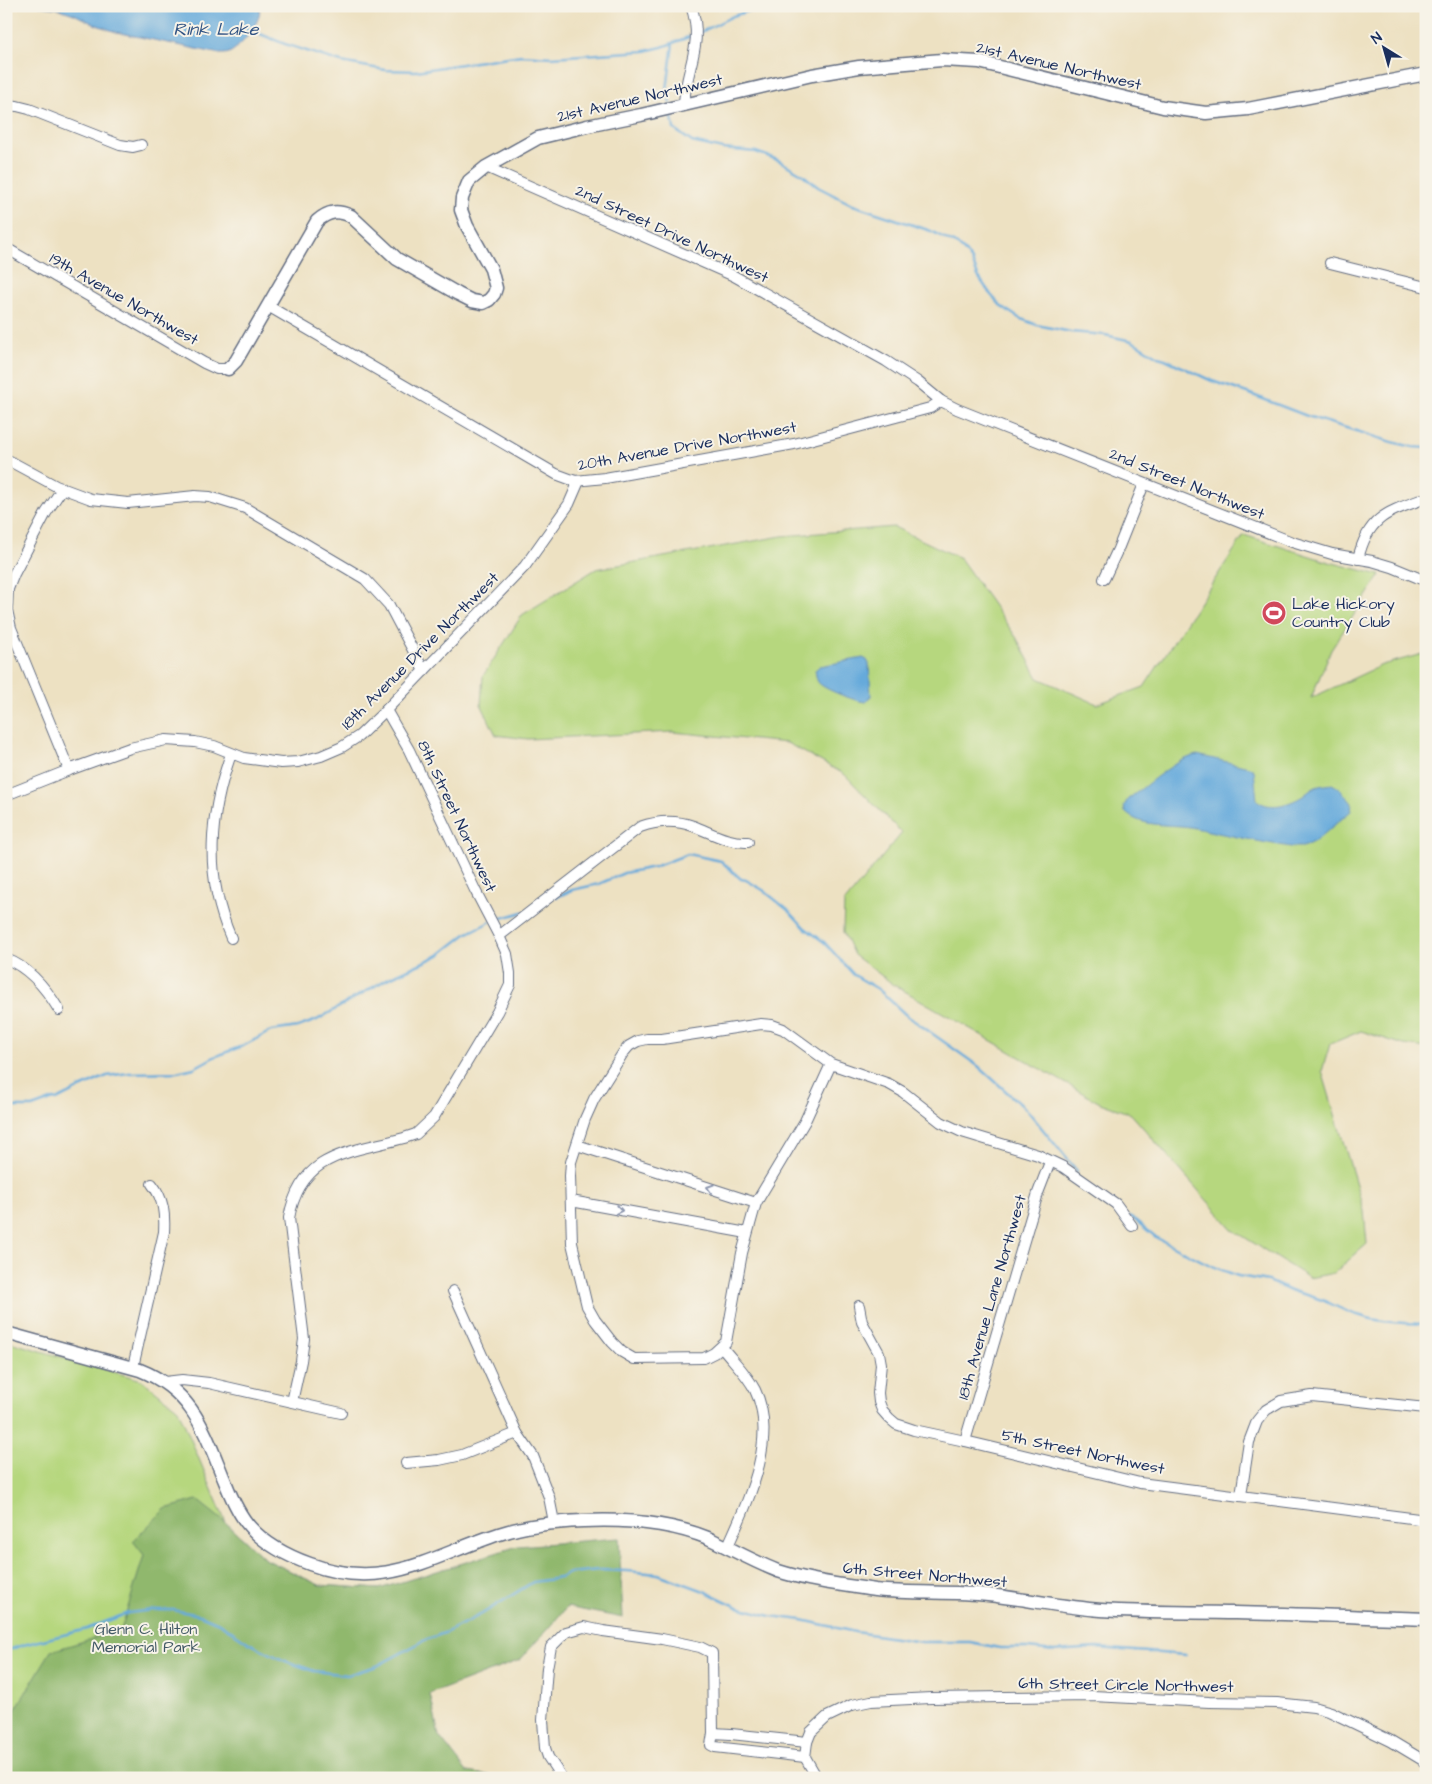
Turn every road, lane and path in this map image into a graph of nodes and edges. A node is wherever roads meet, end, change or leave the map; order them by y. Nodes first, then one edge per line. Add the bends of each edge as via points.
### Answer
1 (691, 6) edge
2 (1426, 74) edge
3 (684, 105) junction
4 (6, 106) edge
5 (141, 145) dead end
6 (486, 167) junction
7 (6, 248) edge
8 (1330, 263) dead end
9 (1426, 287) edge
10 (268, 306) junction
11 (228, 369) joint
12 (941, 401) junction
13 (6, 459) edge
14 (579, 481) junction
15 (1144, 484) junction
16 (62, 488) junction
17 (1426, 498) edge
18 (1358, 559) junction
19 (1104, 579) dead end
20 (1426, 581) edge
21 (424, 671) junction
22 (386, 710) junction
23 (231, 754) junction
24 (69, 770) junction
25 (6, 795) edge
26 (748, 842) dead end
27 (499, 936) junction
28 (231, 938) dead end
29 (6, 960) edge
30 (59, 1010) dead end
31 (831, 1064) junction
32 (577, 1145) junction
33 (1050, 1162) junction
34 (152, 1184) dead end
35 (570, 1202) junction
36 (756, 1203) junction
37 (1132, 1226) dead end
38 (747, 1233) junction
39 (453, 1291) dead end
40 (859, 1306) dead end
41 (6, 1333) edge
42 (722, 1347) junction
43 (133, 1367) junction
44 (165, 1382) junction
45 (292, 1402) junction
46 (1426, 1408) edge
47 (341, 1413) dead end
48 (517, 1433) junction
49 (965, 1441) junction
50 (406, 1463) dead end
51 (1241, 1495) junction
52 (1426, 1520) edge
53 (554, 1522) junction
54 (727, 1548) junction
55 (1426, 1619) edge
56 (712, 1733) junction
57 (807, 1742) junction
58 (805, 1757) junction
59 (1426, 1762) edge
60 (562, 1778) edge
61 (817, 1778) edge

1 - 3 street via 697,26 696,47 685,86
2 - 3 street, 21st Avenue Northwest via 1206,114 1163,107 979,62 942,60 858,67 812,75
3 - 6 street, 21st Avenue Northwest via 538,138
4 - 5 street via 30,109 120,145
6 - 10 street, 21st Avenue Northwest via 469,181 461,206 467,226 495,281 496,288 489,300 472,301 428,278 397,259 351,216 335,211 318,221
6 - 12 street, 2nd Street Drive Northwest via 734,276 886,362
7 - 11 street, 19th Avenue Northwest via 216,369
8 - 9 street
10 - 11 street
10 - 14 street, 20th Avenue Drive Northwest via 556,474
12 - 14 street, 20th Avenue Drive Northwest via 930,408 794,444
12 - 15 street, 2nd Street Northwest
13 - 16 street
14 - 21 street, 18th Avenue Drive Northwest via 569,504 525,566
15 - 18 street, 2nd Street Northwest via 1292,542
15 - 19 street
16 - 21 street via 91,499 113,502 195,496 210,497 245,508 366,578 389,605
16 - 24 street via 14,574 7,604 11,628
17 - 18 street via 1393,510 1376,521 1365,537
18 - 20 street, 2nd Street Northwest via 1392,567
21 - 22 street, 18th Avenue Drive Northwest
22 - 23 street, 18th Avenue Drive Northwest via 349,743 321,756 281,763
22 - 27 street, 8th Street Northwest via 409,750
23 - 24 street, 18th Avenue Drive Northwest via 214,746 166,740 130,748
23 - 28 street via 216,807 212,854 219,904
24 - 25 street, 18th Avenue Drive Northwest
26 - 27 street via 725,840 686,824 659,822 640,827
27 - 45 street, 8th Street Northwest via 509,963 510,984 497,1012 434,1117 416,1134 328,1160 313,1169 299,1189 289,1218 304,1339
29 - 30 street via 29,972 48,992
31 - 32 street via 793,1035 772,1025 638,1041 623,1053 599,1092 585,1119
31 - 33 street via 889,1084 941,1122 962,1132 1038,1155
31 - 36 street via 806,1121
32 - 35 street via 571,1162
36 -> 32 street
33 - 37 street via 1063,1167 1116,1204
33 - 49 street, 18th Avenue Lane Northwest
34 - 43 street via 162,1203 164,1232
35 -> 38 street
35 - 42 street via 572,1242 587,1306 594,1320 622,1352 634,1359 704,1358
36 - 38 street
38 - 42 street via 728,1335
39 - 48 street
40 - 49 street, 5th Street Northwest via 862,1322 879,1354 878,1393 882,1410 896,1424
41 - 43 street, 6th Street Northwest
42 - 54 street via 755,1390 764,1418 754,1487
43 - 44 street, 6th Street Northwest
44 - 45 street via 210,1383
44 - 53 street, 6th Street Northwest via 194,1413 230,1494 249,1526 274,1547 310,1564 337,1573 381,1574 423,1564 503,1533
45 - 47 street
46 - 51 street via 1312,1396 1280,1401 1257,1421
48 - 50 street via 462,1455
48 - 53 street via 533,1456 545,1485
49 - 51 street, 5th Street Northwest via 1140,1483
51 - 52 street, 5th Street Northwest
53 - 54 street, 6th Street Northwest via 608,1520 661,1524 691,1532
54 - 55 street, 6th Street Northwest via 800,1578 881,1590 987,1595 1102,1610
56 - 57 street
56 - 58 street via 711,1745 715,1747
56 - 60 street via 712,1653 700,1647 662,1639 584,1627 566,1632 551,1647 543,1720 545,1748
57 - 58 street, 6th Street Circle Northwest
57 - 59 street, 6th Street Circle Northwest via 811,1732 827,1717 852,1705 872,1701 1125,1697 1314,1707 1391,1741
58 - 61 street

